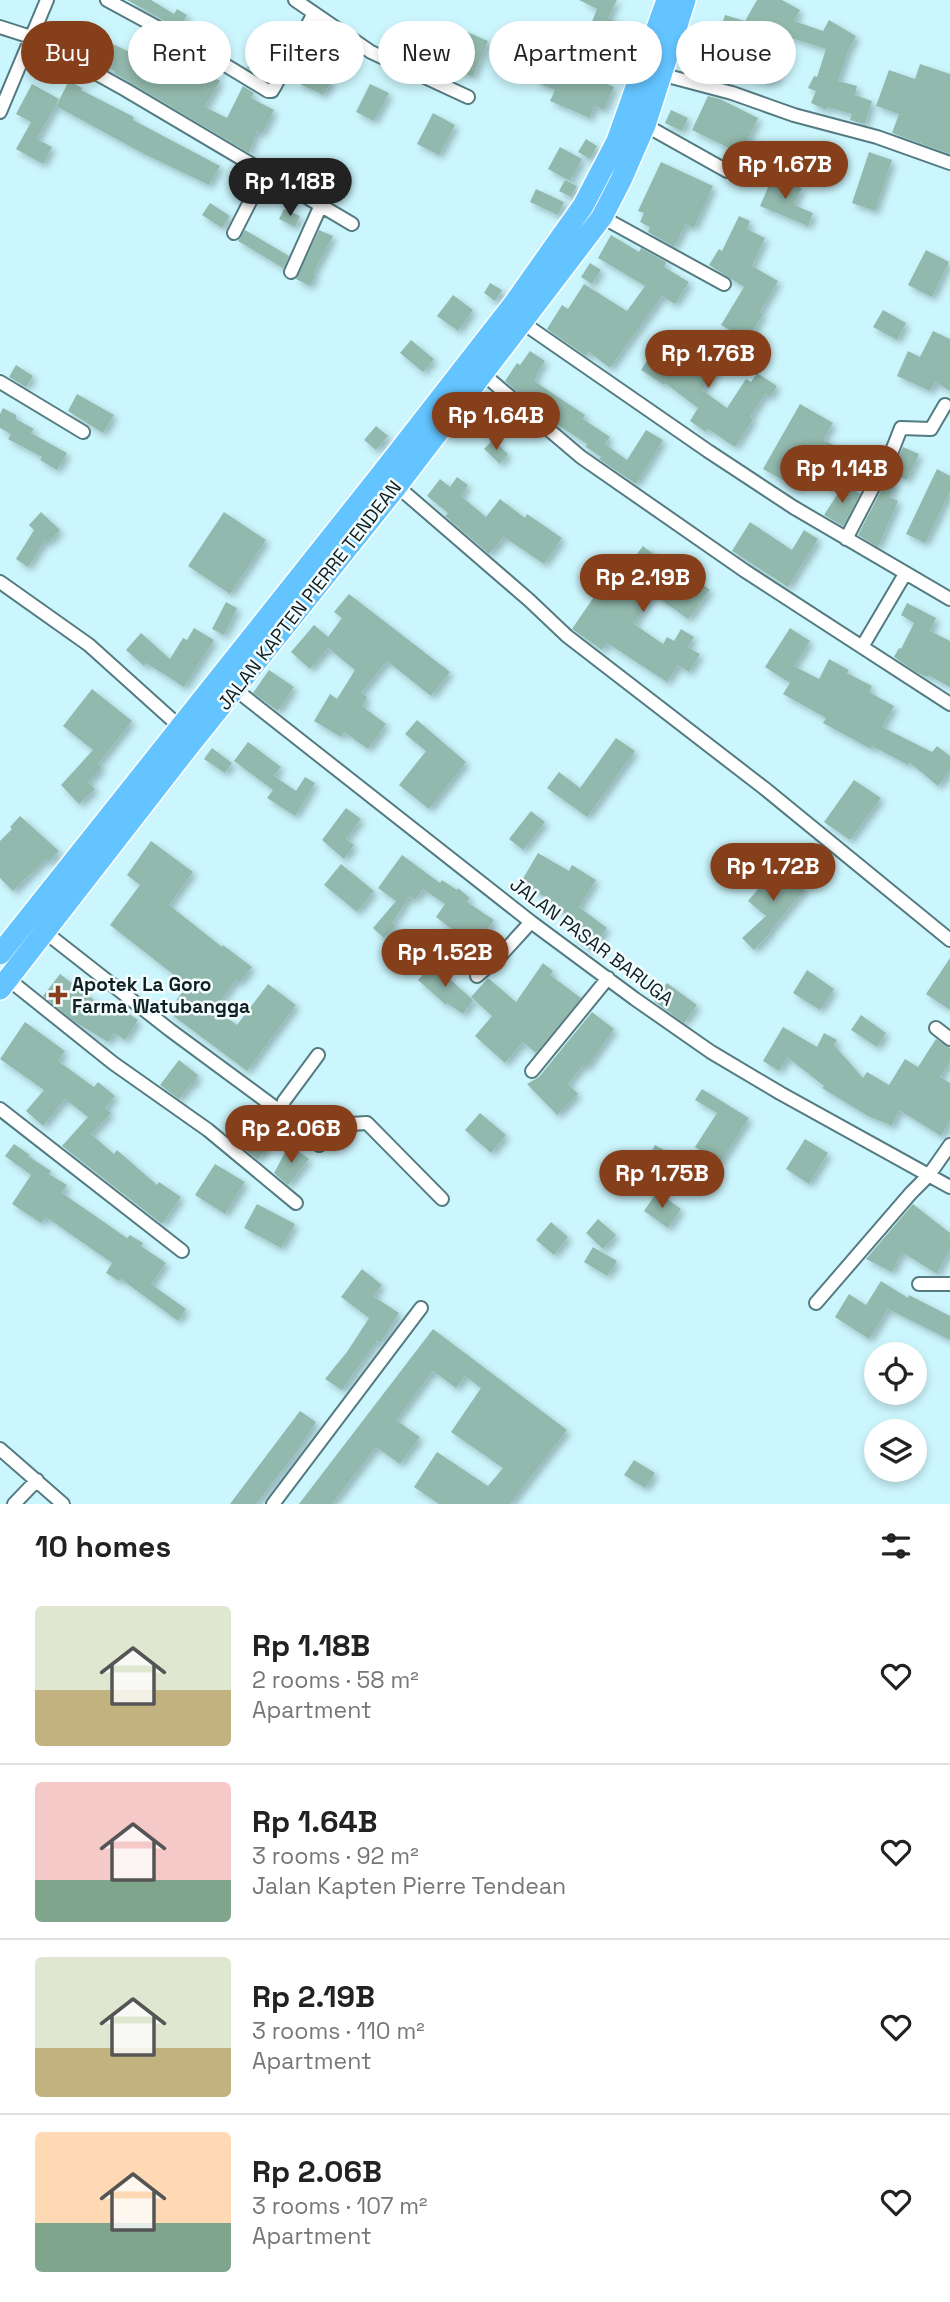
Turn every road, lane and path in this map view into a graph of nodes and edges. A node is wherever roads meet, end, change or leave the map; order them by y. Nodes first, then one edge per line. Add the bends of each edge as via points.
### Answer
1 (47, 0) edge
2 (107, 0) edge
3 (295, 0) edge
4 (667, 0) edge
5 (685, 0) edge
6 (314, 13) junction
7 (38, 21) edge
8 (0, 27) edge
9 (21, 34) edge
10 (21, 61) edge
11 (662, 68) edge
12 (662, 75) edge
13 (112, 84) edge
14 (657, 84) edge
15 (468, 97) dead end
16 (0, 112) edge
17 (645, 125) junction
18 (950, 163) edge
19 (727, 171) dead end
20 (265, 172) junction
21 (321, 205) junction
22 (602, 217) junction
23 (352, 224) dead end
24 (234, 233) dead end
25 (291, 272) dead end
26 (724, 284) dead end
27 (523, 323) junction
28 (482, 373) junction
29 (0, 383) edge
30 (945, 405) dead end
31 (83, 432) dead end
32 (397, 485) junction
33 (846, 539) junction
34 (905, 574) junction
35 (0, 582) edge
36 (950, 599) edge
37 (862, 647) junction
38 (227, 683) junction
39 (950, 705) edge
40 (179, 726) junction
41 (531, 922) junction
42 (45, 932) junction
43 (950, 940) edge
44 (0, 954) edge
45 (477, 976) dead end
46 (608, 978) junction
47 (4, 984) edge
48 (936, 1028) dead end
49 (950, 1038) edge
50 (318, 1055) dead end
51 (532, 1071) dead end
52 (0, 1109) edge
53 (281, 1112) junction
54 (950, 1145) edge
55 (929, 1175) junction
56 (950, 1187) edge
57 (442, 1199) dead end
58 (296, 1203) dead end
59 (183, 1251) dead end
60 (919, 1284) dead end
61 (950, 1284) edge
62 (816, 1303) dead end
63 (421, 1308) dead end
64 (0, 1449) edge
65 (37, 1480) junction
66 (14, 1504) edge
67 (63, 1504) edge
68 (273, 1504) edge

1 - 7 street
2 - 6 street via 268,91
3 - 6 street
4 - 38 highway, JALAN KAPTEN PIERRE TENDEAN via 617,141 583,206
5 - 11 highway, JALAN KAPTEN PIERRE TENDEAN
6 - 15 street via 371,51
8 - 9 street
10 - 16 street
12 - 18 street
13 - 20 street
14 - 17 highway, JALAN KAPTEN PIERRE TENDEAN
17 - 19 street
17 - 22 highway, JALAN KAPTEN PIERRE TENDEAN
20 - 21 street
20 - 24 street
21 - 23 street
21 - 25 street
22 - 26 street
22 - 27 highway, JALAN KAPTEN PIERRE TENDEAN
27 - 28 highway, JALAN KAPTEN PIERRE TENDEAN
27 - 33 street via 708,451
28 - 32 highway, JALAN KAPTEN PIERRE TENDEAN
28 - 37 street via 581,457
29 - 31 street
30 - 33 street via 930,429 901,428
32 - 38 highway, JALAN KAPTEN PIERRE TENDEAN
32 - 43 street via 567,636
33 - 34 street
34 - 36 street
34 - 37 street
35 - 40 street via 89,645
37 - 39 street
38 - 40 highway, JALAN KAPTEN PIERRE TENDEAN
38 - 41 street, JALAN PASAR BARUGA
38 - 42 highway, JALAN KAPTEN PIERRE TENDEAN
40 - 44 highway, JALAN KAPTEN PIERRE TENDEAN
41 - 45 street
41 - 46 street, JALAN PASAR BARUGA
42 - 47 highway, JALAN KAPTEN PIERRE TENDEAN
42 - 53 street
46 - 51 street
46 - 55 street, JALAN PASAR BARUGA via 711,1052
47 - 58 street via 208,1130
48 - 49 street
50 - 53 street
52 - 59 street
53 - 57 street via 295,1130 319,1145 350,1124 366,1124
54 - 55 street
55 - 56 street, JALAN PASAR BARUGA
55 - 62 street
60 - 61 street
63 - 68 street
64 - 65 street
65 - 66 street
65 - 67 street

